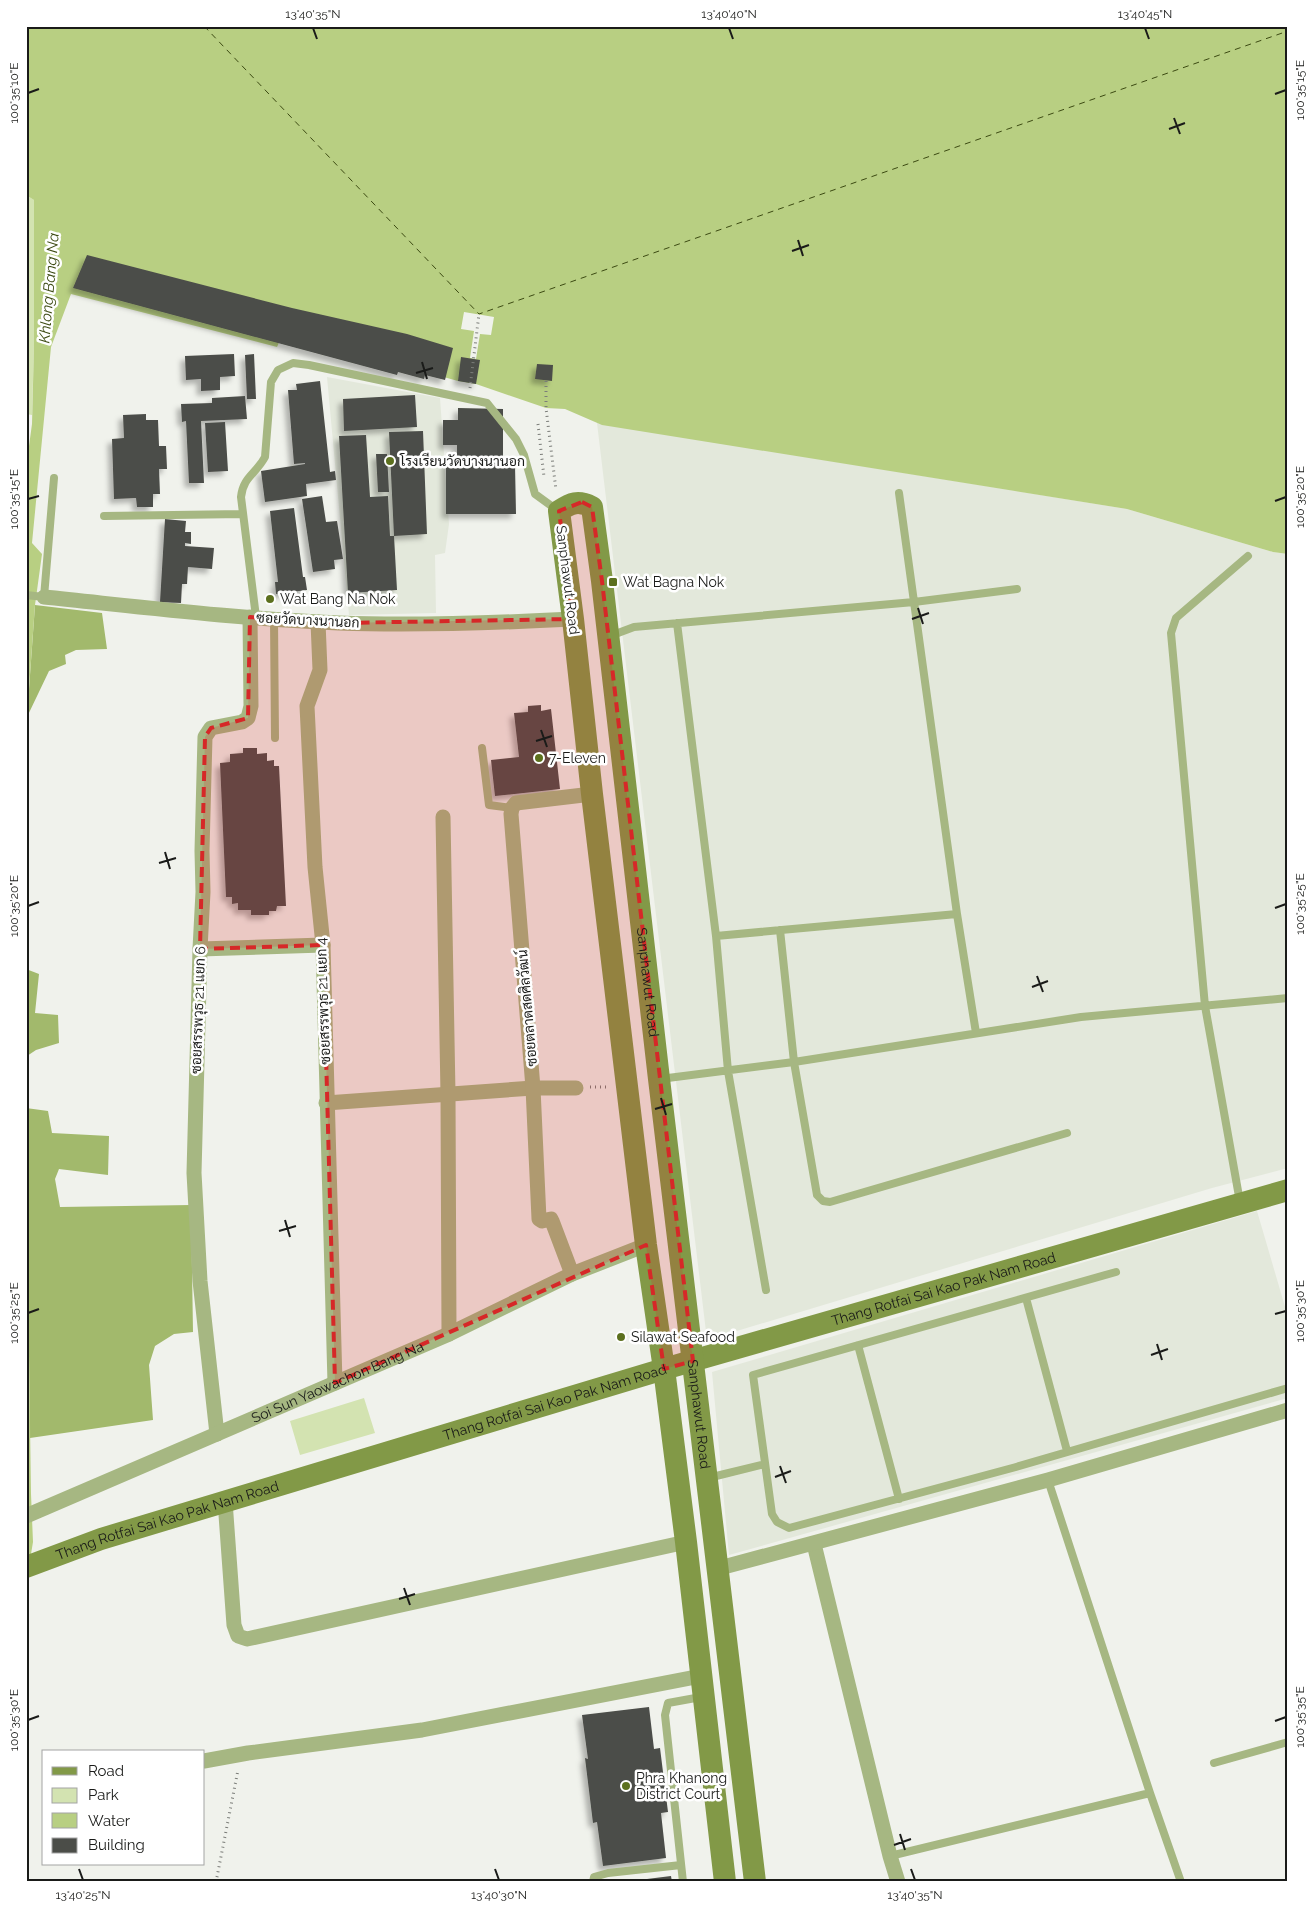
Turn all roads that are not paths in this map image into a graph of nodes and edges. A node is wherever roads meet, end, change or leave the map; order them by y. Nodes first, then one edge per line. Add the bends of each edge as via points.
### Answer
1 (54, 478) dead end
2 (899, 494) dead end
3 (553, 507) junction
4 (243, 514) junction
5 (104, 516) dead end
6 (1248, 556) dead end
7 (1017, 588) dead end
8 (26, 595) edge
9 (42, 597) junction
10 (914, 602) junction
11 (253, 617) junction
12 (274, 618) junction
13 (318, 622) junction
14 (677, 623) junction
15 (574, 629) junction
16 (608, 636) junction
17 (275, 738) dead end
18 (482, 748) dead end
19 (592, 794) junction
20 (512, 808) junction
21 (443, 817) dead end
22 (957, 914) junction
23 (780, 930) junction
24 (716, 936) junction
25 (323, 945) junction
26 (200, 949) junction
27 (1288, 998) edge
28 (1205, 1006) junction
29 (976, 1033) junction
30 (794, 1062) junction
31 (728, 1071) junction
32 (659, 1079) junction
33 (533, 1088) junction
34 (576, 1088) road end
35 (448, 1094) junction
36 (326, 1103) junction
37 (1067, 1132) dead end
38 (1288, 1190) edge
39 (1240, 1204) junction
40 (646, 1244) junction
41 (1116, 1272) dead end
42 (572, 1274) junction
43 (766, 1290) dead end
44 (1026, 1298) junction
45 (449, 1334) junction
46 (858, 1345) junction
47 (693, 1361) junction
48 (664, 1369) junction
49 (335, 1383) junction
50 (1288, 1388) edge
51 (1288, 1410) edge
52 (217, 1434) junction
53 (1067, 1451) junction
54 (765, 1464) junction
55 (706, 1478) junction
56 (1048, 1480) junction
57 (899, 1499) junction
58 (225, 1501) junction
59 (26, 1516) edge
60 (686, 1542) junction
61 (814, 1544) junction
62 (26, 1567) edge
63 (717, 1574) junction
64 (690, 1584) junction
65 (702, 1686) junction
66 (1288, 1742) edge
67 (205, 1761) edge
68 (1214, 1763) dead end
69 (1150, 1793) junction
70 (890, 1856) junction
71 (681, 1865) junction
72 (593, 1882) edge
73 (683, 1882) edge
74 (725, 1882) edge
75 (755, 1882) edge
76 (898, 1882) edge
77 (1181, 1882) edge

1 - 9 lane
2 - 10 lane
3 - 4 lane via 535,494 524,454 487,402 293,363 278,370 271,382 265,458 242,486
3 - 15 main road, Sanphawut Road
3 - 16 main road, Sanphawut Road via 582,502 592,507
4 - 5 lane
4 - 11 lane
6 - 28 lane via 1176,618 1171,633
7 - 10 lane
8 - 9 lane
9 - 11 street, ซอยวัดบางนานอก
10 - 14 lane
10 - 22 lane
11 - 12 street, ซอยวัดบางนานอก
11 - 26 street, ซอยสรรพวุธ 21 แยก 6 via 248,718 212,728 205,736
12 - 13 street, ซอยวัดบางนานอก
12 - 17 lane
13 - 15 street, ซอยวัดบางนานอก
13 - 25 street, ซอยสรรพวุธ 21 แยก 4 via 320,670 307,706 314,858
14 - 16 lane via 634,627
14 - 24 lane
15 - 16 main road
15 - 19 main road, Sanphawut Road
16 - 32 main road, Sanphawut Road
18 - 20 lane via 489,805
19 - 20 street via 516,803
19 - 40 main road, Sanphawut Road
20 - 33 street, ซอยตลาดสดศิลวัฒน์
21 - 35 street
22 - 23 lane
22 - 29 lane
23 - 24 lane
23 - 30 lane
24 - 31 lane
25 - 26 street
25 - 36 street, ซอยสรรพวุธ 21 แยก 4
26 - 52 street, ซอยสรรพวุธ 21 แยก 6 via 194,1173 200,1281
27 - 28 lane
28 - 29 lane via 1081,1017
28 - 39 lane
29 - 30 lane
30 - 31 lane
30 - 37 lane via 817,1195 823,1201 830,1202
31 - 32 lane
31 - 43 lane
32 - 47 main road, Sanphawut Road
33 - 34 street
33 - 35 street
33 - 42 street, ซอยตลาดสดศิลวัฒน์ via 539,1219 551,1219
35 - 36 street
35 - 45 street
36 - 49 street, ซอยสรรพวุธ 21 แยก 4
38 - 39 main road, Thang Rotfai Sai Kao Pak Nam Road
39 - 47 main road, Thang Rotfai Sai Kao Pak Nam Road
40 - 42 street, Soi Sun Yaowachon Bang Na
40 - 48 main road, Sanphawut Road
41 - 44 lane
42 - 45 street, Soi Sun Yaowachon Bang Na
44 - 46 lane
44 - 53 lane
45 - 49 street, Soi Sun Yaowachon Bang Na
46 - 54 lane via 753,1375
46 - 57 lane
47 - 48 main road, Thang Rotfai Sai Kao Pak Nam Road
47 - 55 main road, Sanphawut Road
48 - 58 main road, Thang Rotfai Sai Kao Pak Nam Road
48 - 60 main road, Sanphawut Road
49 - 52 street, Soi Sun Yaowachon Bang Na
50 - 53 lane
51 - 56 street
52 - 59 street, Soi Sun Yaowachon Bang Na
53 - 57 lane
54 - 55 lane
54 - 57 lane via 772,1514 777,1522 789,1528
55 - 63 main road, Sanphawut Road
56 - 61 street
56 - 69 lane
58 - 60 street via 234,1625 238,1636 247,1639
58 - 62 main road, Thang Rotfai Sai Kao Pak Nam Road via 101,1539
60 - 64 main road, Sanphawut Road
61 - 63 street
61 - 70 street
63 - 64 main road
63 - 75 main road, Sanphawut Road
64 - 65 main road, Sanphawut Road
65 - 67 street
65 - 71 lane via 668,1703 665,1715
65 - 74 main road, Sanphawut Road
66 - 68 lane
69 - 70 lane
69 - 77 lane
70 - 76 street
71 - 72 lane via 608,1873 594,1877
71 - 73 lane

